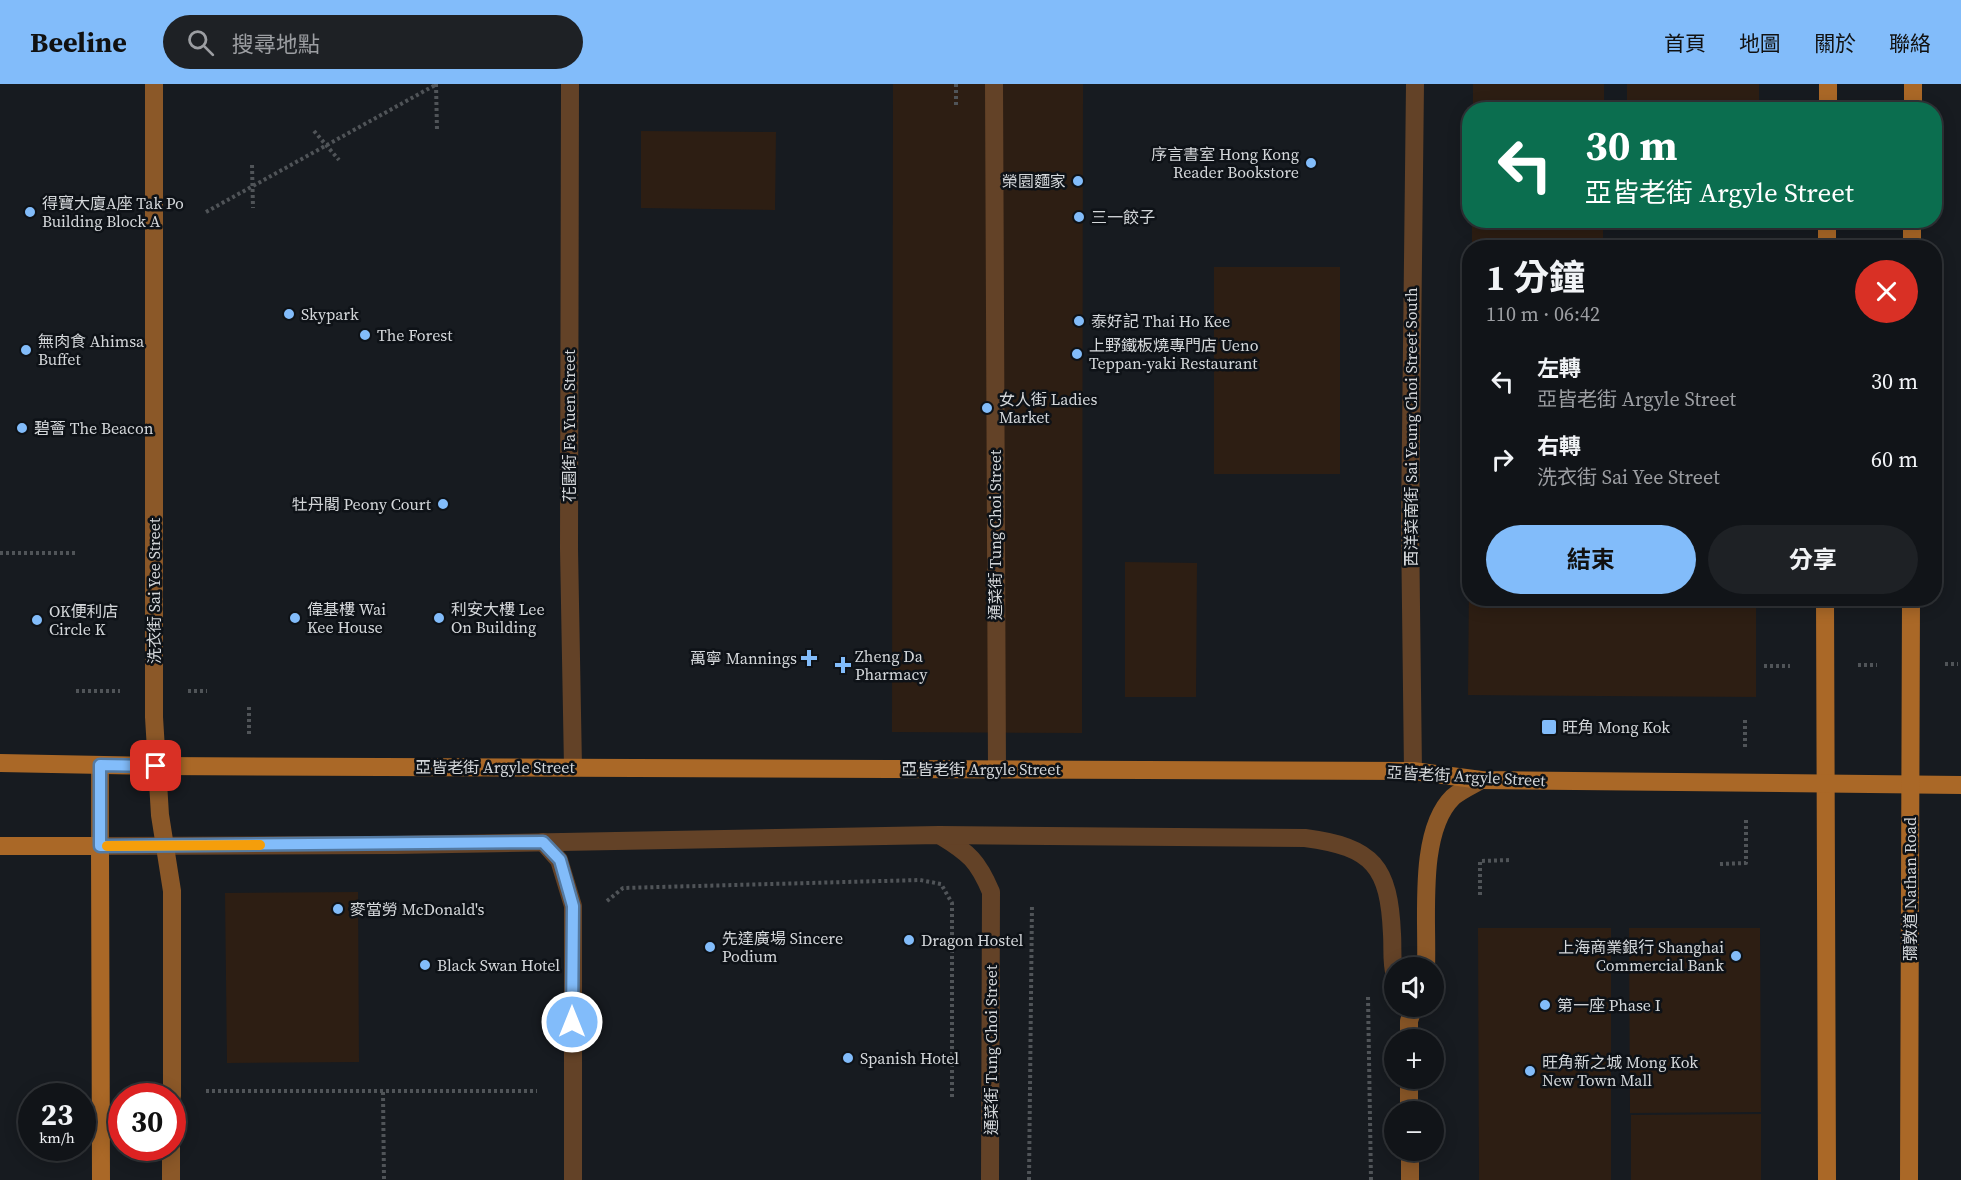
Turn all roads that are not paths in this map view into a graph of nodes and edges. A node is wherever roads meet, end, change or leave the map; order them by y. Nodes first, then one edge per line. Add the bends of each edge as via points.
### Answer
1 (154, 84) edge
2 (570, 84) edge
3 (994, 84) edge
4 (1415, 84) edge
5 (1828, 84) edge
6 (1913, 84) edge
7 (1828, 102) edge
8 (1913, 102) edge
9 (1825, 606) edge
10 (1911, 606) edge
11 (0, 762) edge
12 (100, 765) junction
13 (156, 766) junction
14 (573, 767) junction
15 (997, 770) junction
16 (1413, 771) junction
17 (1481, 780) junction
18 (1826, 784) junction
19 (1909, 785) junction
20 (1961, 785) edge
21 (939, 835) junction
22 (543, 842) junction
23 (0, 846) edge
24 (100, 846) junction
25 (166, 846) junction
26 (1394, 957) edge
27 (1426, 957) edge
28 (172, 1083) edge
29 (171, 1161) edge
30 (1410, 1161) edge
31 (100, 1180) edge
32 (171, 1180) edge
33 (573, 1180) edge
34 (990, 1180) edge
35 (1410, 1180) edge
36 (1827, 1180) edge
37 (1909, 1180) edge

1 - 13 main road, 洗衣街 Sai Yee Street
2 - 14 street, 花園街 Fa Yuen Street via 569,549
3 - 15 street, 通菜街 Tung Choi Street
4 - 16 street, 西洋菜南街 Sai Yeung Choi Street South via 1410,524
5 - 7 main road
6 - 8 main road
9 - 18 main road
10 - 19 main road, 彌敦道 Nathan Road
11 - 12 main road, 亞皆老街 Argyle Street
12 - 13 main road, 亞皆老街 Argyle Street
12 - 24 main road
13 - 14 main road, 亞皆老街 Argyle Street
13 - 25 main road, 洗衣街 Sai Yee Street
14 - 15 main road, 亞皆老街 Argyle Street
15 - 16 main road, 亞皆老街 Argyle Street
16 - 17 main road, 亞皆老街 Argyle Street
17 - 18 main road, 亞皆老街 Argyle Street
17 - 27 main road via 1454,796 1437,819 1430,845
18 - 19 main road, 亞皆老街 Argyle Street
18 - 36 main road
19 - 20 main road, 亞皆老街 Argyle Street
19 - 37 main road, 彌敦道 Nathan Road
21 - 22 street
21 - 26 street via 1305,838 1334,842 1355,850 1377,866 1386,881
21 - 34 street, 通菜街 Tung Choi Street via 968,852 982,869 991,891
22 - 25 street
22 - 33 street via 560,860 573,906
23 - 24 main road
24 - 25 street
24 - 31 main road
25 - 28 main road, 洗衣街 Sai Yee Street via 172,891
29 - 32 main road
30 - 35 main road

